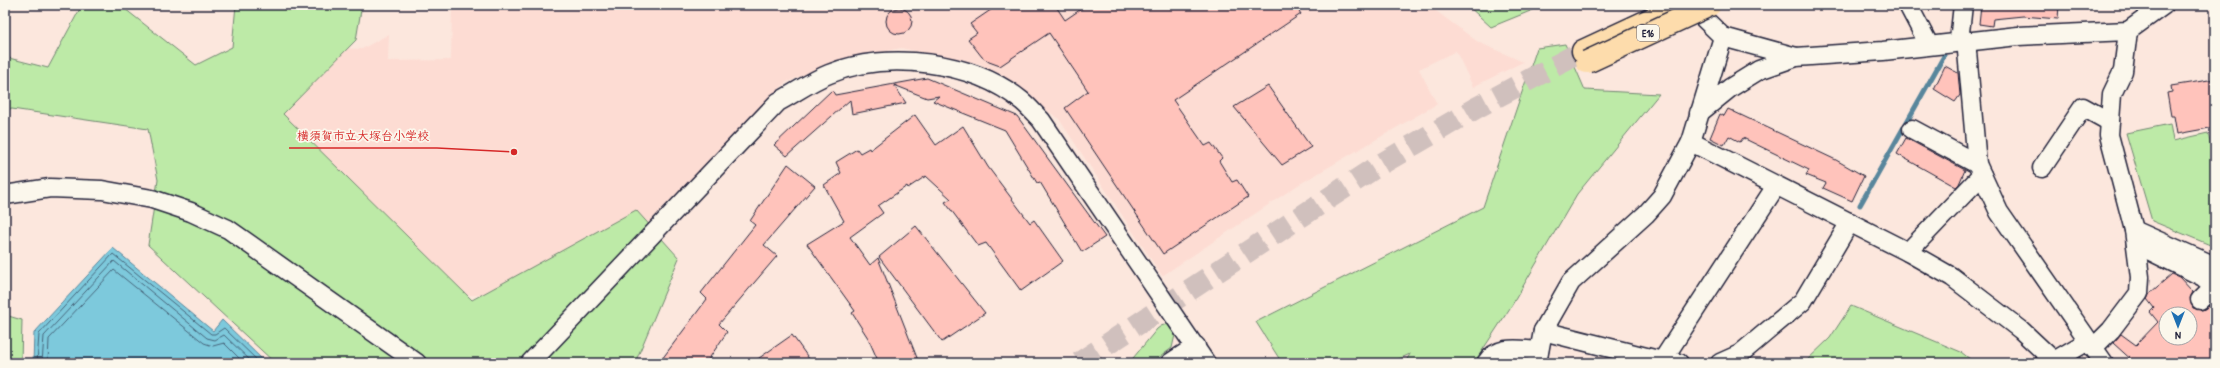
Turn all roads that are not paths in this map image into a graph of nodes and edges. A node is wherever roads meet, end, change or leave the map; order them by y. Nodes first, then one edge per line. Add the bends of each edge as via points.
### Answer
1 (1682, 5) edge
2 (1690, 5) edge
3 (1710, 5) edge
4 (1908, 5) edge
5 (1963, 5) edge
6 (2164, 5) edge
7 (2128, 31) junction
8 (1723, 37) junction
9 (1963, 41) junction
10 (1929, 45) junction
11 (1796, 57) junction
12 (1699, 113) junction
13 (2110, 122) junction
14 (1912, 129) dead end
15 (1690, 142) junction
16 (2042, 168) dead end
17 (1980, 169) junction
18 (1776, 186) junction
19 (5, 195) edge
20 (1850, 222) junction
21 (2135, 237) junction
22 (1908, 252) junction
23 (2215, 266) edge
24 (2214, 286) edge
25 (2200, 300) dead end
26 (1543, 331) junction
27 (2090, 344) junction
28 (1196, 346) junction
29 (1538, 357) edge
30 (1671, 362) edge
31 (417, 363) edge
32 (530, 363) edge
33 (1170, 363) edge
34 (1206, 363) edge
35 (1486, 363) edge
36 (1720, 363) edge
37 (2104, 363) edge

1 - 3 highway, E16, bridge via 1585,56
2 - 8 street
4 - 10 street
5 - 9 street
6 - 7 street
7 - 9 street
7 - 13 street via 2123,71 2112,94
8 - 11 street
8 - 12 street
9 - 10 street
9 - 17 street
10 - 11 street
11 - 12 street via 1759,70 1730,88
12 - 15 street
13 - 16 street via 2083,107
13 - 21 street via 2109,135
14 - 17 street
15 - 18 street
15 - 26 street via 1662,196 1646,214 1571,282
17 - 22 street
17 - 27 street via 2000,212
18 - 20 street
18 - 30 street
19 - 31 street via 50,188 102,190 152,199 191,212 228,229
20 - 22 street
20 - 36 street via 1803,301 1740,354
21 - 23 street
21 - 24 street
21 - 27 street via 2140,277 2139,293 2111,330
22 - 27 street via 1952,277 2021,330 2054,361
24 - 25 street
26 - 29 street
26 - 30 street
27 - 37 street
28 - 32 street via 1041,120 1022,101 989,81 950,66 870,62 829,74 778,102
28 - 33 street
28 - 34 street
29 - 35 street via 1505,349 1490,356

